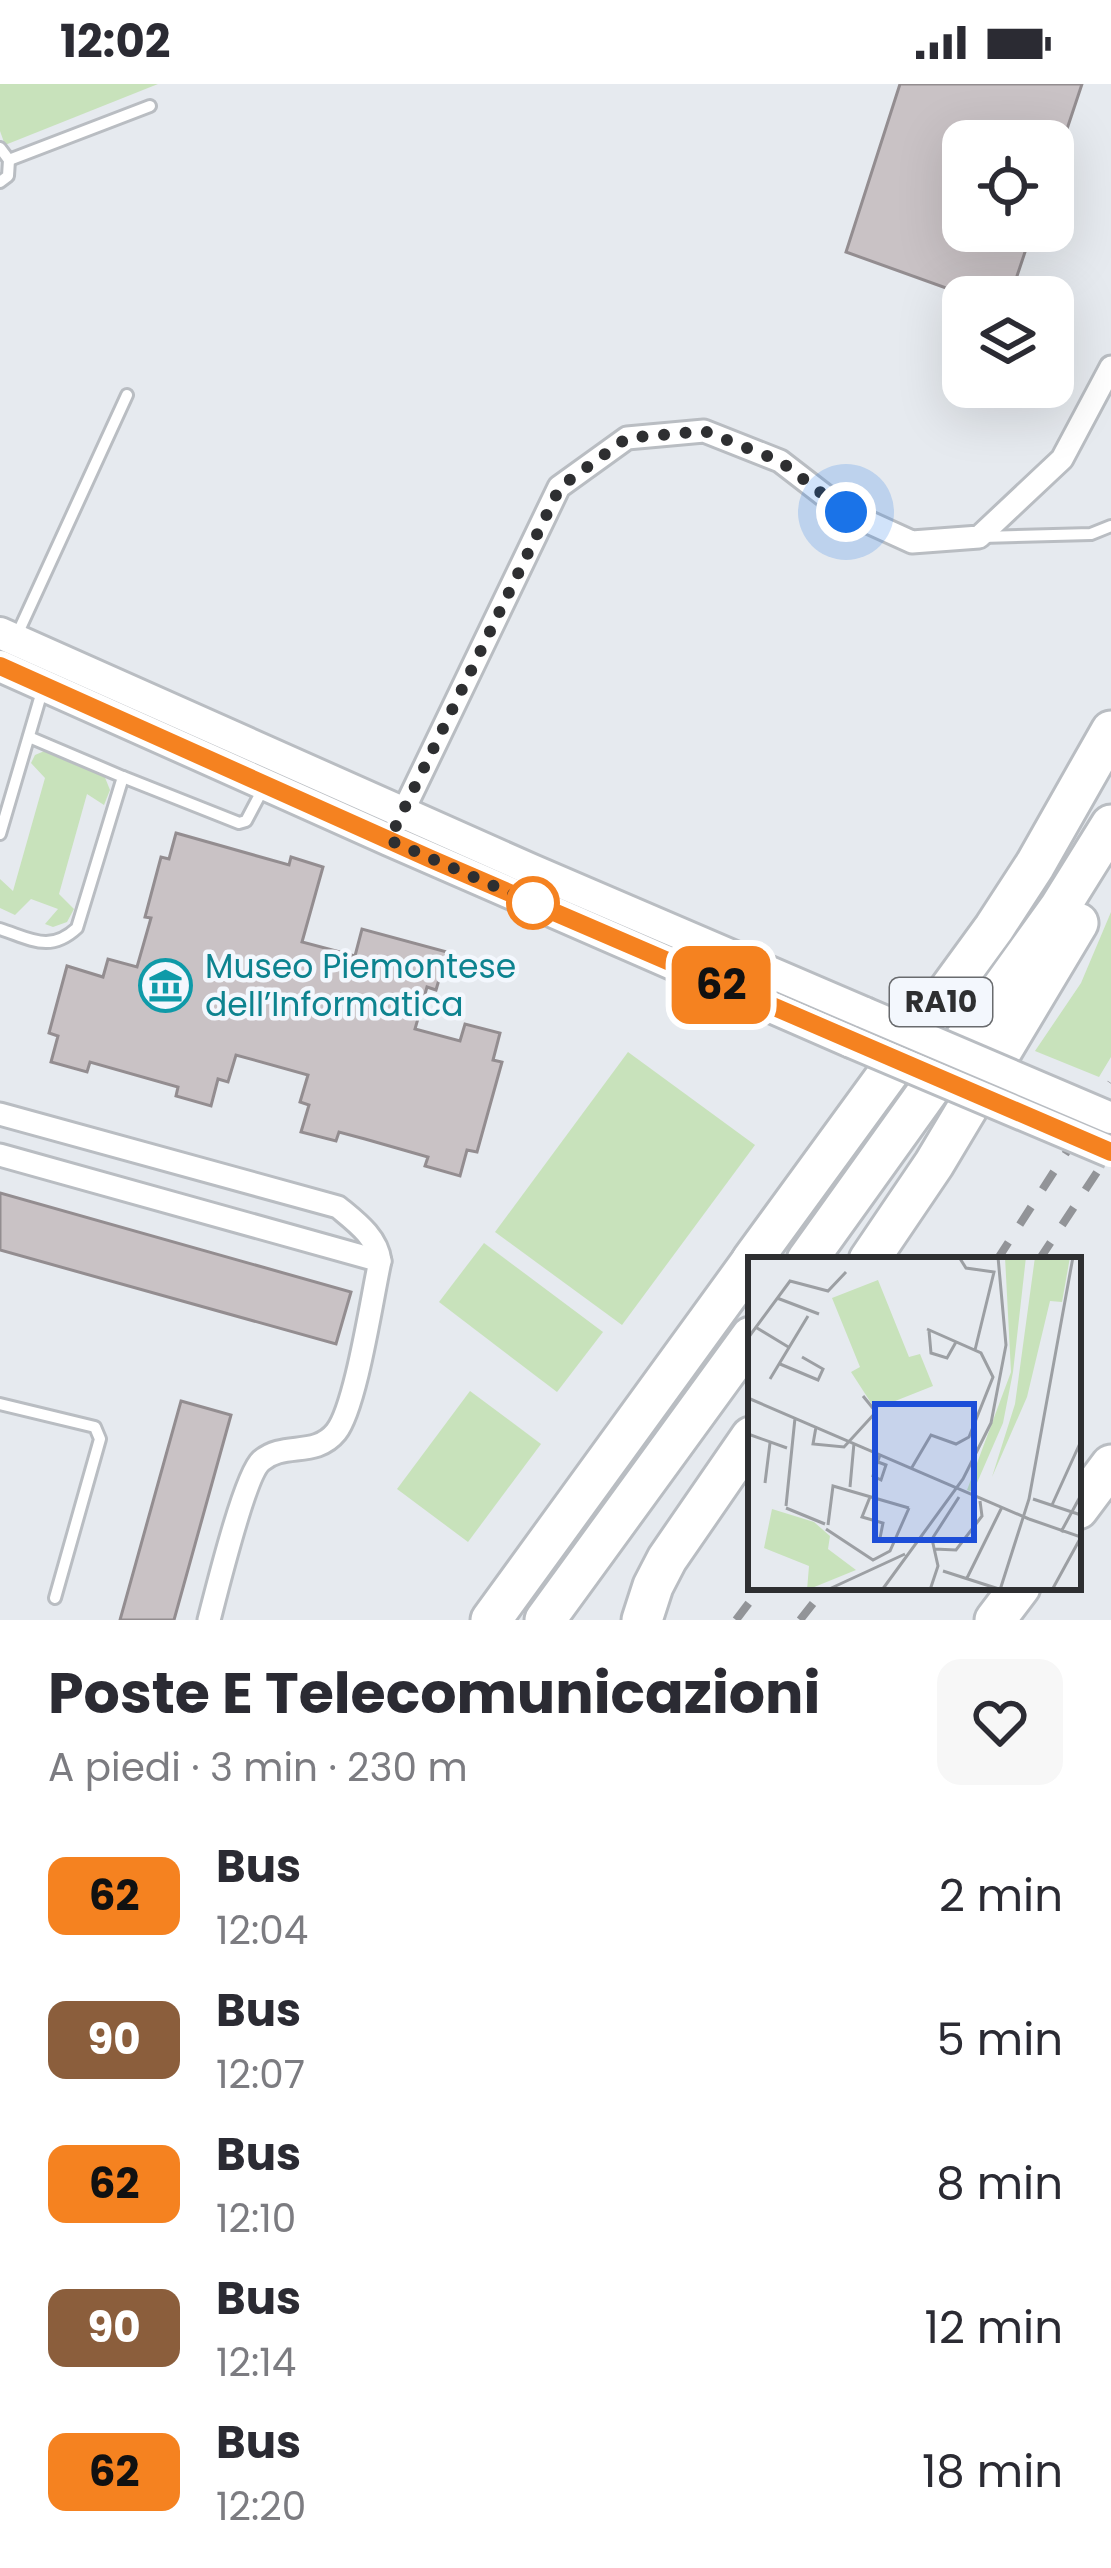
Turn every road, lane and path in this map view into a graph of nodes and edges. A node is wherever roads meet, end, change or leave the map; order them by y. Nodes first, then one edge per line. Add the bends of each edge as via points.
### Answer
1 (150, 106) dead end
2 (0, 148) edge
3 (9, 160) junction
4 (0, 182) edge
5 (1111, 367) edge
6 (127, 395) dead end
7 (1111, 526) edge
8 (979, 537) junction
9 (4, 652) edge
10 (49, 671) junction
11 (1111, 731) edge
12 (29, 737) junction
13 (272, 771) junction
14 (123, 777) junction
15 (1111, 825) edge
16 (396, 827) junction
17 (0, 834) edge
18 (1111, 856) edge
19 (0, 929) edge
20 (0, 1114) edge
21 (1111, 1118) edge
22 (1111, 1152) edge
23 (0, 1155) edge
24 (755, 1257) edge
25 (809, 1257) edge
26 (871, 1257) edge
27 (380, 1261) junction
28 (748, 1266) edge
29 (748, 1341) edge
30 (650, 1399) junction
31 (0, 1404) edge
32 (748, 1441) edge
33 (1111, 1465) edge
34 (1081, 1505) edge
35 (1018, 1590) edge
36 (55, 1598) dead end
37 (209, 1620) edge
38 (467, 1620) edge
39 (490, 1620) edge
40 (545, 1620) edge
41 (642, 1620) edge
42 (995, 1620) edge

1 - 3 lane
2 - 3 lane
3 - 4 lane
5 - 8 street via 1062,459
6 - 9 lane
7 - 8 lane via 1091,534
8 - 16 street via 912,542 846,512 780,461 704,431 627,438 560,487
9 - 10 main road
10 - 12 lane
10 - 13 main road
11 - 24 highway, RA10 via 994,928
12 - 14 lane
12 - 17 lane
13 - 14 lane via 239,823
13 - 16 main road
14 - 19 lane via 77,928 41,943
15 - 25 highway, RA10
16 - 21 main road, bridge
16 - 22 main road, bridge via 851,1042
18 - 26 highway, RA10 via 1069,939
20 - 27 street via 338,1208 362,1227
23 - 27 street
27 - 37 street via 348,1409 336,1433 315,1448 259,1462
28 - 30 highway, RA10
29 - 40 highway
30 - 38 highway, RA10
30 - 39 highway, RA10
31 - 36 lane via 95,1426 100,1438
32 - 41 highway via 667,1559
33 - 34 highway
35 - 42 highway

